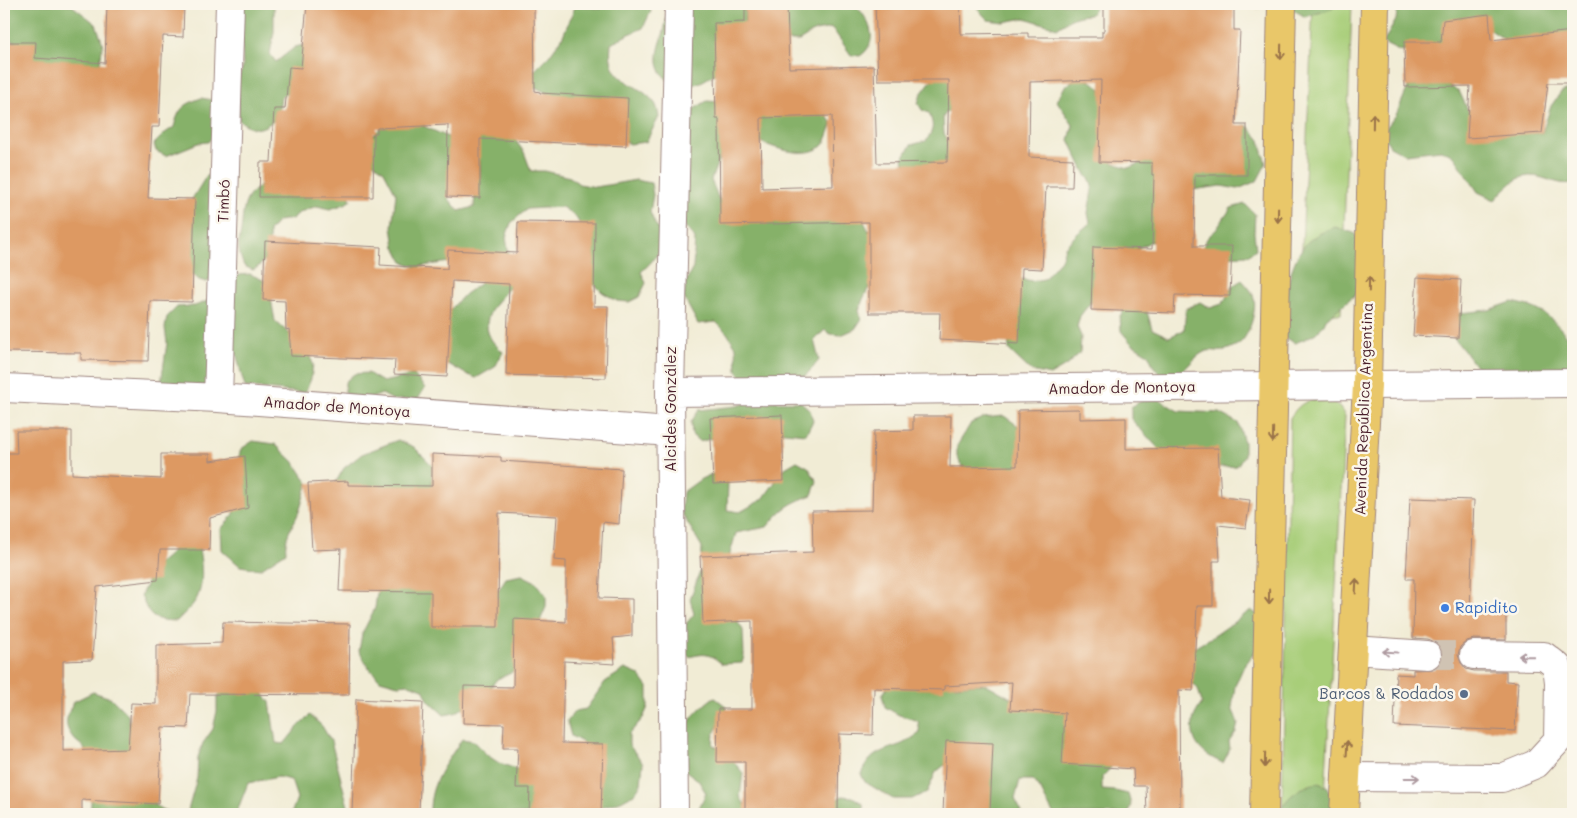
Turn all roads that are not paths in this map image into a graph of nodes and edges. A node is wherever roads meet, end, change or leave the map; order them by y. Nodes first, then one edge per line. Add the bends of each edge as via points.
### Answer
1 (230, 4) edge
2 (679, 4) edge
3 (1282, 4) edge
4 (1375, 4) edge
5 (1573, 383) edge
6 (1366, 385) junction
7 (1274, 386) junction
8 (4, 388) edge
9 (670, 392) junction
10 (218, 398) junction
11 (670, 432) junction
12 (1353, 650) junction
13 (1427, 655) tunnel mouth
14 (1474, 655) tunnel mouth
15 (1346, 777) junction
16 (674, 814) edge
17 (1264, 814) edge
18 (1344, 814) edge

1 - 10 street, Timbó
2 - 9 street, Alcides González
3 -> 7 main road
6 -> 4 main road, Avenida República Argentina
5 - 6 street, Amador de Montoya
6 - 7 street, Amador de Montoya
12 -> 6 main road, Avenida República Argentina
7 - 9 street, Amador de Montoya
7 -> 17 main road
8 - 10 street, Amador de Montoya
9 - 11 street, Alcides González
10 - 11 street, Amador de Montoya
11 - 16 street, Alcides González
13 -> 12 street
15 -> 12 main road, Avenida República Argentina
15 -> 14 street via 1502,778 1536,764 1558,740 1557,666 1544,656
15 - 18 main road, Avenida República Argentina

